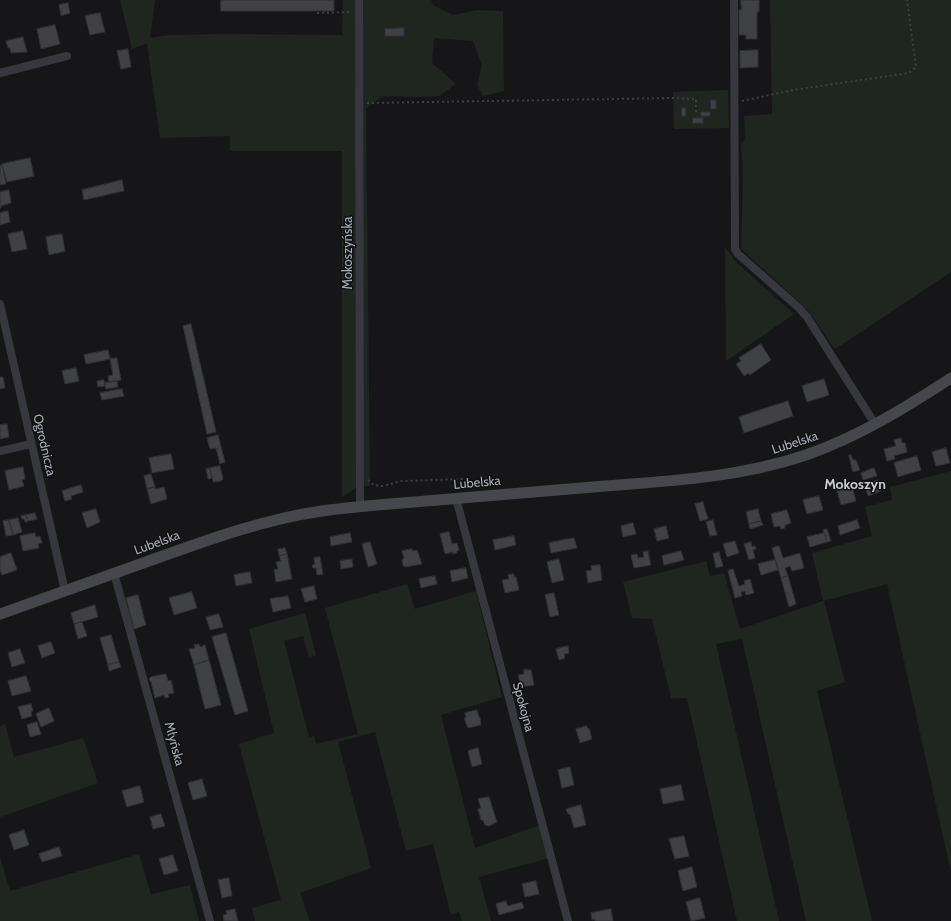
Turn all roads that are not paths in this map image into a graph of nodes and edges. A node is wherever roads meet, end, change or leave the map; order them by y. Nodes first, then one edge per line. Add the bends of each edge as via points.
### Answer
1 (359, 0) edge
2 (734, 0) edge
3 (67, 56) dead end
4 (0, 73) edge
5 (0, 304) edge
6 (3, 327) edge
7 (951, 378) edge
8 (875, 424) junction
9 (31, 444) junction
10 (0, 451) edge
11 (456, 498) junction
12 (360, 507) junction
13 (114, 573) junction
14 (65, 591) junction
15 (0, 614) edge
16 (210, 921) edge
17 (568, 921) edge

1 - 12 street, Mokoszyńska
2 - 8 street via 735,249 807,317
3 - 4 street
5 - 6 street, Ogrodnicza
6 - 9 street, Ogrodnicza
7 - 8 main road, Lubelska
8 - 11 main road, Lubelska via 807,455 727,475
9 - 10 street
9 - 14 street, Ogrodnicza
11 - 12 main road, Lubelska
11 - 17 street, Spokojna
12 - 13 main road, Lubelska via 320,511 261,523
13 - 14 main road, Lubelska
13 - 16 street, Młyńska
14 - 15 main road, Lubelska

